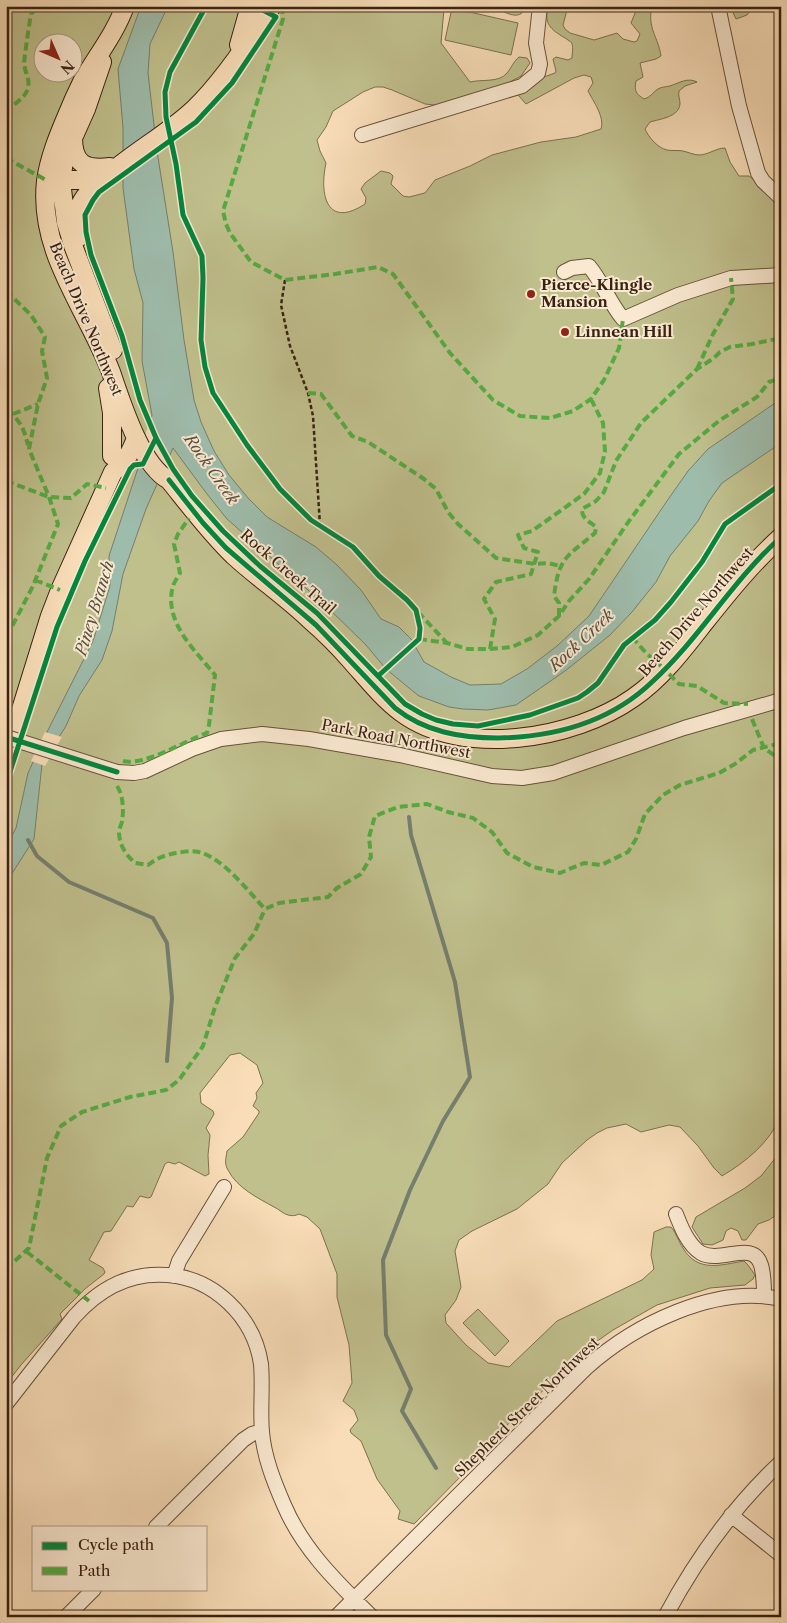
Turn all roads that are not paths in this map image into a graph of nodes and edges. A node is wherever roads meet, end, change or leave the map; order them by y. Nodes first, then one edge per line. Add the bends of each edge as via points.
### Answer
1 (125, 6) edge
2 (250, 6) edge
3 (272, 6) edge
4 (540, 6) edge
5 (718, 6) edge
6 (110, 38) junction
7 (232, 62) junction
8 (362, 134) dead end
9 (73, 136) junction
10 (118, 165) junction
11 (54, 180) junction
12 (781, 198) edge
13 (564, 272) dead end
14 (781, 275) edge
15 (91, 291) junction
16 (95, 335) junction
17 (142, 438) junction
18 (112, 464) junction
19 (781, 537) edge
20 (781, 700) edge
21 (6, 737) edge
22 (6, 758) edge
23 (224, 1186) dead end
24 (676, 1214) dead end
25 (174, 1276) junction
26 (764, 1296) junction
27 (781, 1299) edge
28 (6, 1404) edge
29 (262, 1432) junction
30 (781, 1462) edge
31 (731, 1515) junction
32 (157, 1526) edge
33 (781, 1555) edge
34 (93, 1590) edge
35 (354, 1599) junction
36 (66, 1617) edge
37 (336, 1617) edge
38 (372, 1617) edge
39 (665, 1617) edge

1 - 6 main road, Beach Drive Northwest
2 - 7 main road
3 - 7 main road
4 - 8 street via 536,44 540,64 538,73 522,86
5 - 12 street via 739,106 758,173
6 - 9 main road, Beach Drive Northwest via 96,84
6 - 11 main road, Beach Drive Northwest via 82,82 68,112 52,156
7 - 10 main road via 205,98 183,118
9 - 10 main road via 74,150 82,164 100,168
9 - 11 main road, Beach Drive Northwest
10 - 11 main road via 93,177
10 - 15 main road via 85,197 78,212 78,238
11 - 15 main road, Beach Drive Northwest via 74,248
11 - 16 main road, Beach Drive Northwest via 46,215 54,248
13 - 14 street via 589,266 623,319 678,295 731,278
15 - 17 main road, Beach Drive Northwest
16 - 17 main road, Beach Drive Northwest
16 - 18 main road via 111,402
17 - 18 main road via 118,447
17 - 19 main road, Beach Drive Northwest via 162,477 169,480 226,548 316,625 395,708 427,728 449,734 524,737 564,730 606,715 651,684 743,574
18 - 22 main road via 50,616
20 - 21 street, Park Road Northwest, bridge via 684,728 553,773 528,777 501,777 309,738 262,734 221,739 145,771 117,772
23 - 25 street via 179,1261
24 - 26 street via 683,1230 701,1252 714,1257 744,1252 754,1256 760,1263
25 - 28 street via 156,1274 132,1278 98,1294 74,1317
25 - 29 street via 195,1281 215,1292 236,1310 249,1329 261,1365
26 - 27 street, Shepherd Street Northwest
26 - 35 street, Shepherd Street Northwest via 711,1302 677,1312 647,1325 612,1347 586,1368
29 - 32 street via 243,1440
29 - 35 street via 272,1475 292,1523 323,1567
30 - 31 street
31 - 33 street
31 - 39 street via 701,1556
34 - 36 street
35 - 37 street, Shepherd Street Northwest
35 - 38 street

